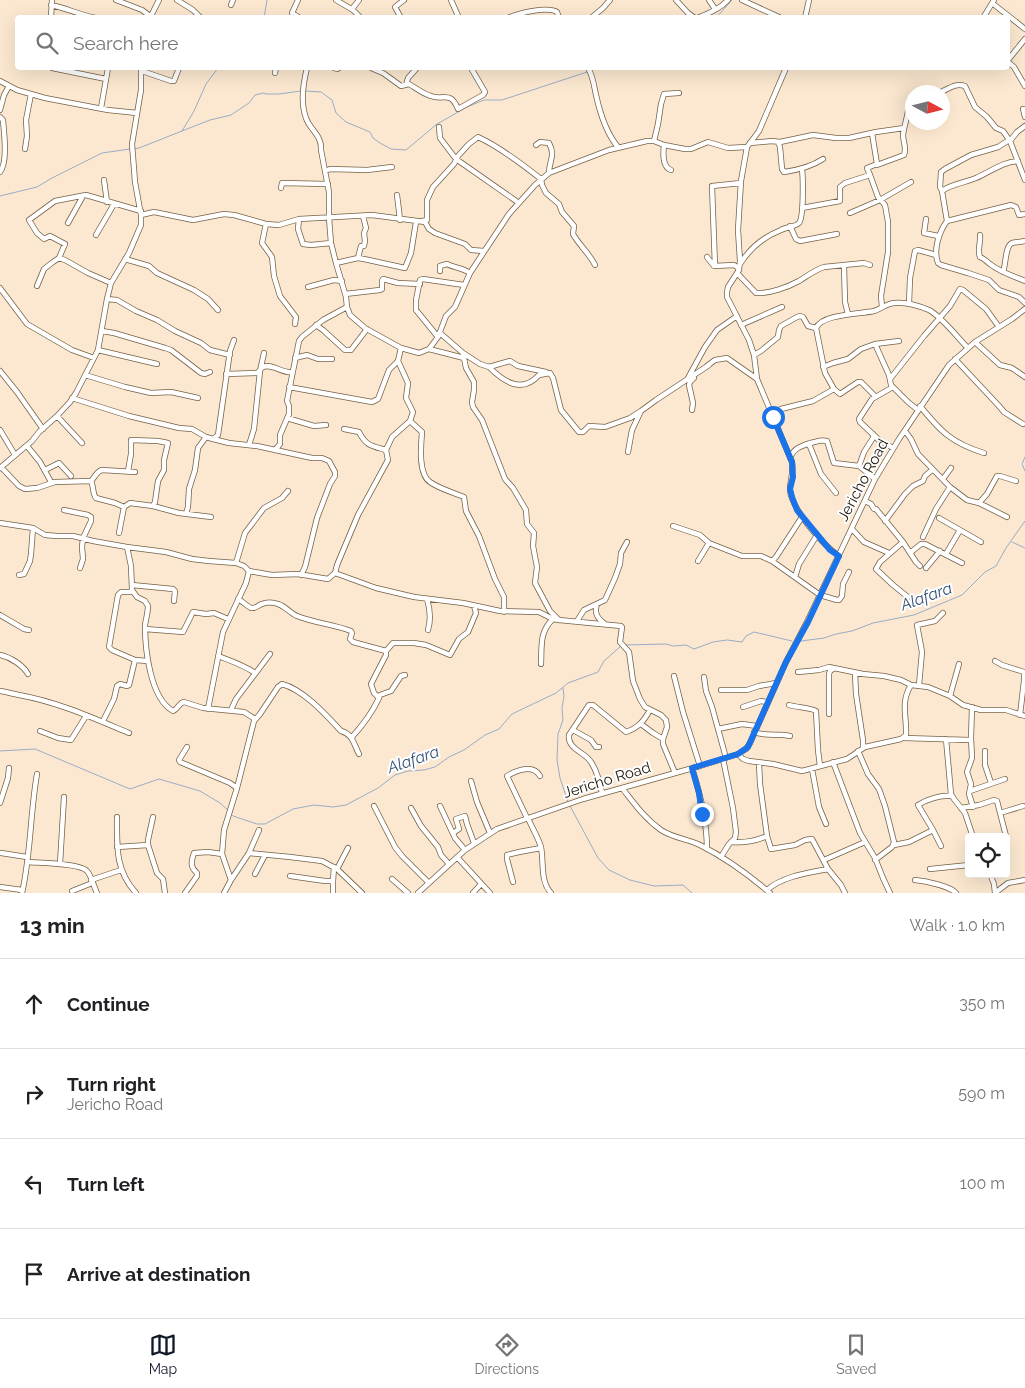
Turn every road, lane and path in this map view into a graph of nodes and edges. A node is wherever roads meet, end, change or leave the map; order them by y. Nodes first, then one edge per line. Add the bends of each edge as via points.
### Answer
1 (116, 0) edge
2 (159, 0) edge
3 (177, 0) edge
4 (298, 0) edge
5 (336, 0) edge
6 (359, 0) edge
7 (404, 0) edge
8 (451, 0) edge
9 (610, 0) edge
10 (676, 0) edge
11 (709, 0) edge
12 (728, 0) edge
13 (742, 0) edge
14 (809, 0) edge
15 (993, 1) edge
16 (51, 2) edge
17 (715, 9) junction
18 (352, 10) junction
19 (51, 15) edge
20 (85, 15) edge
21 (148, 15) edge
22 (151, 15) edge
23 (198, 15) edge
24 (296, 15) edge
25 (358, 15) edge
26 (399, 15) edge
27 (458, 15) edge
28 (513, 15) edge
29 (558, 15) edge
30 (595, 15) edge
31 (691, 15) edge
32 (704, 15) edge
33 (774, 15) edge
34 (806, 15) edge
35 (985, 15) edge
36 (1006, 15) edge
37 (1010, 18) edge
38 (1025, 28) edge
39 (1025, 39) edge
40 (1010, 58) edge
41 (1010, 63) edge
42 (62, 70) edge
43 (108, 70) edge
44 (142, 70) edge
45 (144, 70) edge
46 (178, 70) edge
47 (307, 70) edge
48 (376, 70) edge
49 (415, 70) edge
50 (473, 70) edge
51 (589, 70) edge
52 (785, 70) edge
53 (106, 79) junction
54 (0, 80) edge
55 (406, 84) junction
56 (10, 86) junction
57 (1025, 86) edge
58 (950, 87) edge
59 (679, 93) dead end
60 (31, 94) junction
61 (101, 108) junction
62 (1025, 109) edge
63 (0, 110) edge
64 (137, 113) junction
65 (0, 117) edge
66 (1025, 118) edge
67 (905, 124) edge
68 (1025, 126) edge
69 (439, 127) dead end
70 (904, 128) junction
71 (872, 133) junction
72 (654, 141) junction
73 (1009, 141) junction
74 (778, 142) junction
75 (536, 145) dead end
76 (664, 145) junction
77 (749, 145) junction
78 (2, 147) edge
79 (618, 147) junction
80 (25, 150) dead end
81 (456, 159) junction
82 (823, 159) dead end
83 (1018, 161) junction
84 (876, 164) junction
85 (392, 167) dead end
86 (802, 169) junction
87 (671, 170) dead end
88 (325, 171) junction
89 (0, 172) edge
90 (549, 173) junction
91 (870, 175) junction
92 (541, 179) junction
93 (104, 180) dead end
94 (1025, 180) edge
95 (911, 182) dead end
96 (741, 183) junction
97 (328, 184) junction
98 (281, 188) dead end
99 (942, 190) junction
100 (397, 195) dead end
101 (83, 196) junction
102 (880, 200) junction
103 (107, 202) junction
104 (519, 203) junction
105 (114, 204) junction
106 (802, 208) junction
107 (141, 213) junction
108 (850, 213) dead end
109 (1025, 214) edge
110 (363, 216) junction
111 (329, 218) junction
112 (300, 219) junction
113 (926, 219) dead end
114 (400, 220) junction
115 (947, 221) junction
116 (416, 222) junction
117 (68, 223) dead end
118 (266, 224) junction
119 (790, 226) junction
120 (838, 234) dead end
121 (980, 234) dead end
122 (96, 235) dead end
123 (938, 236) junction
124 (1025, 241) edge
125 (331, 243) junction
126 (484, 251) junction
127 (936, 255) junction
128 (707, 257) dead end
129 (60, 258) junction
130 (358, 258) junction
131 (125, 259) junction
132 (336, 262) junction
133 (595, 265) dead end
134 (844, 265) junction
135 (870, 265) dead end
136 (714, 266) junction
137 (739, 269) junction
138 (440, 270) dead end
139 (1003, 272) junction
140 (470, 273) junction
141 (342, 281) junction
142 (1025, 281) edge
143 (111, 283) junction
144 (420, 284) junction
145 (464, 285) junction
146 (36, 286) dead end
147 (308, 287) dead end
148 (0, 288) edge
149 (345, 294) junction
150 (107, 299) junction
151 (1025, 303) edge
152 (909, 304) junction
153 (347, 307) junction
154 (782, 307) dead end
155 (882, 307) junction
156 (1025, 309) edge
157 (218, 310) dead end
158 (848, 314) junction
159 (737, 316) junction
160 (940, 319) junction
161 (295, 324) dead end
162 (316, 325) junction
163 (742, 325) junction
164 (999, 327) junction
165 (816, 328) junction
166 (367, 329) junction
167 (102, 332) junction
168 (439, 335) junction
169 (234, 340) dead end
170 (899, 341) dead end
171 (976, 342) junction
172 (875, 344) junction
173 (401, 348) junction
174 (968, 348) junction
175 (429, 349) junction
176 (98, 350) junction
177 (264, 353) dead end
178 (230, 355) junction
179 (754, 355) junction
180 (464, 356) junction
181 (94, 358) junction
182 (295, 358) junction
183 (332, 359) dead end
184 (955, 359) junction
185 (398, 361) junction
186 (157, 364) dead end
187 (709, 365) junction
188 (489, 368) junction
189 (823, 368) junction
190 (0, 371) edge
191 (260, 371) junction
192 (210, 372) dead end
193 (292, 372) junction
194 (550, 373) junction
195 (226, 374) junction
196 (85, 375) junction
197 (1025, 377) edge
198 (757, 379) junction
199 (890, 379) junction
200 (686, 381) junction
201 (289, 387) junction
202 (893, 387) junction
203 (834, 389) junction
204 (875, 396) junction
205 (72, 398) junction
206 (198, 398) dead end
207 (919, 408) junction
208 (692, 410) dead end
209 (641, 411) junction
210 (772, 415) junction
211 (57, 416) junction
212 (287, 418) junction
213 (410, 421) junction
214 (1023, 424) dead end
215 (326, 425) dead end
216 (43, 429) junction
217 (344, 429) dead end
218 (0, 430) edge
219 (904, 431) junction
220 (206, 437) junction
221 (875, 437) junction
222 (213, 440) junction
223 (82, 443) dead end
224 (809, 444) junction
225 (250, 445) junction
226 (27, 446) junction
227 (893, 448) junction
228 (275, 450) junction
229 (386, 450) junction
230 (628, 452) dead end
231 (984, 453) dead end
232 (15, 455) junction
233 (790, 458) junction
234 (859, 466) junction
235 (1, 468) edge
236 (951, 468) dead end
237 (45, 470) junction
238 (932, 470) junction
239 (128, 472) junction
240 (136, 472) dead end
241 (71, 476) dead end
242 (875, 479) junction
243 (943, 479) junction
244 (91, 481) junction
245 (1016, 481) dead end
246 (51, 482) junction
247 (950, 487) junction
248 (288, 491) dead end
249 (836, 492) dead end
250 (865, 501) junction
251 (979, 503) junction
252 (153, 506) junction
253 (124, 507) junction
254 (64, 510) dead end
255 (186, 514) junction
256 (211, 517) dead end
257 (802, 517) junction
258 (1007, 517) dead end
259 (939, 518) dead end
260 (885, 521) junction
261 (0, 523) edge
262 (673, 526) dead end
263 (33, 528) junction
264 (852, 528) junction
265 (960, 530) junction
266 (86, 532) junction
267 (119, 533) dead end
268 (817, 535) junction
269 (73, 536) junction
270 (923, 537) dead end
271 (83, 538) junction
272 (627, 542) dead end
273 (903, 542) junction
274 (981, 542) dead end
275 (709, 543) junction
276 (127, 547) junction
277 (940, 552) junction
278 (889, 553) junction
279 (910, 553) junction
280 (946, 554) junction
281 (839, 556) junction
282 (698, 561) dead end
283 (772, 561) junction
284 (236, 563) junction
285 (962, 563) dead end
286 (920, 566) dead end
287 (80, 568) dead end
288 (926, 568) dead end
289 (249, 571) junction
290 (848, 572) dead end
291 (335, 573) junction
292 (301, 575) junction
293 (19, 576) dead end
294 (795, 577) junction
295 (132, 585) junction
296 (133, 592) junction
297 (820, 595) junction
298 (908, 597) dead end
299 (238, 598) junction
300 (427, 599) junction
301 (174, 601) dead end
302 (597, 604) junction
303 (474, 606) junction
304 (504, 612) junction
305 (943, 614) dead end
306 (0, 615) edge
307 (228, 619) junction
308 (553, 619) junction
309 (559, 620) junction
310 (578, 621) junction
311 (605, 624) junction
312 (145, 628) junction
313 (30, 630) dead end
314 (428, 630) dead end
315 (386, 651) junction
316 (270, 654) dead end
317 (0, 655) edge
318 (218, 656) junction
319 (135, 660) junction
320 (148, 661) junction
321 (995, 661) dead end
322 (541, 664) dead end
323 (959, 664) dead end
324 (833, 669) junction
325 (798, 672) dead end
326 (255, 673) junction
327 (855, 673) junction
328 (28, 674) dead end
329 (405, 675) dead end
330 (674, 676) dead end
331 (704, 677) dead end
332 (776, 683) junction
333 (911, 685) junction
334 (918, 685) junction
335 (1024, 689) edge
336 (720, 690) dead end
337 (0, 691) edge
338 (950, 696) junction
339 (379, 698) junction
340 (768, 702) junction
341 (789, 705) dead end
342 (743, 707) dead end
343 (972, 707) junction
344 (208, 709) junction
345 (231, 710) junction
346 (650, 710) junction
347 (829, 714) dead end
348 (86, 716) junction
349 (1024, 716) edge
350 (255, 719) junction
351 (103, 721) junction
352 (641, 724) junction
353 (757, 726) junction
354 (718, 729) junction
355 (573, 730) junction
356 (40, 732) dead end
357 (754, 732) junction
358 (129, 734) dead end
359 (790, 736) dead end
360 (352, 737) junction
361 (904, 738) junction
362 (971, 738) junction
363 (663, 739) junction
364 (946, 740) junction
365 (187, 747) dead end
366 (599, 747) dead end
367 (860, 750) junction
368 (985, 751) dead end
369 (359, 754) dead end
370 (738, 754) junction
371 (724, 758) junction
372 (833, 762) junction
373 (759, 763) junction
374 (700, 766) junction
375 (820, 766) junction
376 (9, 768) dead end
377 (692, 768) junction
378 (812, 769) junction
379 (675, 773) junction
380 (37, 774) dead end
381 (540, 776) dead end
382 (1005, 779) dead end
383 (471, 781) dead end
384 (991, 783) junction
385 (237, 788) junction
386 (622, 788) junction
387 (970, 790) junction
388 (602, 793) junction
389 (952, 796) junction
390 (64, 797) dead end
391 (0, 803) edge
392 (374, 806) dead end
393 (440, 806) dead end
394 (1023, 806) dead end
395 (971, 807) junction
396 (411, 808) dead end
397 (961, 808) junction
398 (1000, 813) junction
399 (965, 814) junction
400 (117, 817) dead end
401 (153, 818) dead end
402 (528, 818) junction
403 (826, 824) dead end
404 (259, 830) dead end
405 (933, 830) junction
406 (453, 833) junction
407 (490, 833) junction
408 (972, 833) edge
409 (1006, 833) edge
410 (767, 836) junction
411 (731, 842) junction
412 (865, 842) junction
413 (474, 843) junction
414 (148, 845) junction
415 (894, 845) junction
416 (941, 846) dead end
417 (117, 847) junction
418 (348, 848) dead end
419 (541, 848) junction
420 (707, 849) junction
421 (465, 850) junction
422 (1, 853) edge
423 (249, 853) junction
424 (222, 854) junction
425 (265, 855) junction
426 (457, 857) junction
427 (721, 857) junction
428 (27, 860) junction
429 (824, 860) junction
430 (876, 860) junction
431 (60, 864) junction
432 (449, 864) junction
433 (965, 865) edge
434 (336, 868) junction
435 (828, 869) junction
436 (930, 869) dead end
437 (121, 870) junction
438 (256, 874) dead end
439 (290, 876) dead end
440 (992, 878) edge
441 (392, 879) dead end
442 (230, 880) junction
443 (914, 880) dead end
444 (1025, 880) edge
445 (333, 881) junction
446 (92, 882) junction
447 (513, 882) dead end
448 (429, 883) junction
449 (481, 884) junction
450 (943, 886) junction
451 (0, 887) edge
452 (22, 891) edge
453 (72, 891) dead end
454 (769, 892) edge
455 (97, 893) edge
456 (136, 893) edge
457 (165, 893) edge
458 (185, 893) edge
459 (224, 893) edge
460 (333, 893) edge
461 (362, 893) edge
462 (408, 893) edge
463 (418, 893) edge
464 (472, 893) edge
465 (490, 893) edge
466 (551, 893) edge
467 (845, 893) edge
468 (890, 893) edge
469 (942, 893) edge
470 (956, 893) edge
471 (995, 893) edge

1 - 21 street
2 - 22 street
3 - 23 street
4 - 24 street via 292,12
5 - 18 street
6 - 18 street
7 - 26 street via 395,7
8 - 27 street
9 - 30 street
10 - 31 street
11 - 17 street
12 - 17 street
13 - 33 street
14 - 34 street
15 - 35 street
15 - 36 street
16 - 19 street
16 - 20 street
17 - 32 street
18 - 25 street
28 - 29 street via 553,10
37 - 38 street
39 - 40 street
41 - 57 street
42 - 53 street
43 - 53 street
44 - 64 street
45 - 46 street via 171,81 174,81
47 - 88 street via 303,94 306,118 321,144
48 - 55 street via 401,86
49 - 55 street
50 - 55 street via 485,92 458,109 446,96 432,97
51 - 79 street via 600,114
52 - 77 street via 759,131
53 - 61 street
54 - 56 street
56 - 60 street
56 - 63 street
58 - 73 street via 965,86 976,107 1003,131
59 - 72 street via 664,94
60 - 61 street
60 - 80 street
61 - 64 street
62 - 66 street via 1022,111
64 - 107 street via 132,155
65 - 78 street via 3,120
67 - 70 street
68 - 73 street
69 - 81 street via 440,138
70 - 71 street
70 - 84 street via 904,155
71 - 74 street via 850,138 813,135
71 - 84 street
72 - 76 street
72 - 79 street
73 - 83 street
73 - 99 street via 945,169 941,172
74 - 77 street
74 - 86 street via 783,171
75 - 90 street via 549,143 552,148
76 - 77 street via 685,149 708,142 728,148
76 - 87 street via 665,164
77 - 96 street
78 - 89 street via 3,168
79 - 90 street
81 - 92 street via 478,137
81 - 104 street
81 - 116 street via 428,196 427,220
82 - 86 street
83 - 94 street
83 - 99 street via 1008,162 978,178
84 - 91 street via 867,168
85 - 88 street
86 - 106 street
88 - 97 street
90 - 92 street
91 - 102 street
91 - 106 street via 840,187 840,201
92 - 104 street
92 - 133 street via 546,193 559,204 574,226 572,234
93 - 103 street
95 - 102 street
96 - 136 street via 712,186
96 - 137 street
97 - 98 street via 282,183
97 - 111 street
99 - 115 street
100 - 114 street
101 - 103 street
101 - 117 street
101 - 129 street via 55,200 29,220 44,239 50,236 65,244
102 - 108 street
102 - 155 street via 885,205 888,236
103 - 105 street
104 - 126 street
105 - 107 street
105 - 122 street
106 - 119 street via 800,222
107 - 118 street via 154,212 194,220 224,214
107 - 131 street via 141,225
109 - 115 street via 1019,215 1016,207 1010,205
110 - 111 street
110 - 114 street
110 - 130 street via 365,241
111 - 112 street
111 - 125 street
112 - 118 street via 279,225
112 - 125 street via 298,229 304,245
113 - 123 street via 924,233
114 - 116 street
115 - 123 street
116 - 126 street via 426,222 435,233 465,244 471,250
116 - 130 street via 406,268
118 - 161 street via 262,242 272,257 280,296 296,317
119 - 120 street via 800,241
119 - 137 street via 755,245
121 - 139 street via 980,257
123 - 127 street
124 - 139 street via 1011,243 1008,247
125 - 132 street
126 - 140 street
127 - 151 street via 941,265 989,280 999,290 1019,297
127 - 152 street via 915,251
128 - 136 street
129 - 143 street
129 - 146 street via 44,268
130 - 132 street
131 - 143 street
131 - 157 street via 149,266 194,290
132 - 141 street
134 - 135 street
134 - 137 street via 819,269 799,281 767,293 756,293
134 - 158 street
136 - 137 street via 734,265
137 - 159 street via 727,292
138 - 140 street via 440,266 448,264
139 - 142 street
140 - 145 street
141 - 147 street
141 - 149 street
143 - 150 street
144 - 145 street via 423,278
144 - 149 street via 383,280 380,290
144 - 168 street via 416,311
145 - 168 street
148 - 181 street via 27,324 72,350
149 - 153 street
150 - 167 street
150 - 178 street via 117,300 210,350
152 - 155 street via 894,302
152 - 160 street via 932,312
153 - 162 street
153 - 166 street via 350,315
154 - 163 street
155 - 158 street
156 - 164 street, Jericho Road
158 - 165 street via 817,324
159 - 163 street
159 - 200 street via 717,330
160 - 164 street via 962,289 986,309
160 - 174 street
160 - 199 street
162 - 166 street via 345,350 351,350
162 - 182 street via 299,341
163 - 179 street
164 - 171 street, Jericho Road
165 - 179 street via 808,326 804,317 797,317 781,326 778,337
165 - 189 street
166 - 173 street
167 - 176 street
167 - 192 street via 171,350 201,373
168 - 175 street
168 - 180 street
169 - 178 street
170 - 172 street
171 - 174 street, Jericho Road
171 - 197 street via 1000,365
172 - 189 street
172 - 199 street
173 - 175 street via 419,353
173 - 185 street
174 - 184 street, Jericho Road
175 - 180 street
176 - 181 street
176 - 186 street
177 - 191 street
178 - 195 street
179 - 198 street
180 - 188 street
180 - 309 street via 474,382 473,407 482,420 504,479 526,510 527,524 534,533 535,583 550,611
181 - 196 street
182 - 183 street via 307,355
182 - 193 street
184 - 207 street, Jericho Road
184 - 214 street via 1004,412
185 - 201 street via 389,370 378,399 372,402
185 - 213 street via 408,383 406,398 413,412
187 - 198 street via 727,358
187 - 200 street
187 - 208 street via 690,382
188 - 194 street via 510,361
188 - 194 street via 498,376 525,385 539,375
189 - 203 street
190 - 216 street
191 - 193 street via 265,367
191 - 195 street via 257,374
191 - 225 street
193 - 201 street
194 - 209 street via 561,410 578,432 589,426 603,428 616,424
195 - 222 street via 218,435
196 - 205 street
196 - 206 street via 151,393 171,392
198 - 210 street
199 - 202 street
200 - 209 street
201 - 212 street
202 - 204 street
202 - 207 street
203 - 204 street via 840,394 861,382
203 - 210 street via 813,401 781,409
204 - 221 street via 859,420
205 - 211 street
205 - 220 street via 129,416 192,429
207 - 219 street, Jericho Road
207 - 231 street via 953,441
209 - 230 street via 632,430
210 - 233 street
211 - 216 street
211 - 223 street
212 - 215 street via 314,426
212 - 228 street via 280,444
213 - 229 street via 392,437
213 - 304 street via 422,432 422,472 429,482 464,497 466,511 504,597
216 - 226 street
217 - 229 street via 359,432 371,446
218 - 232 street
219 - 227 street, Jericho Road
219 - 238 street
220 - 222 street
220 - 255 street via 198,448
221 - 227 street
221 - 234 street
222 - 225 street
224 - 233 street via 797,448
224 - 234 street via 825,440 834,462
224 - 249 street via 821,474
225 - 228 street
226 - 232 street
226 - 237 street
227 - 242 street, Jericho Road
228 - 292 street via 326,459 335,472 317,518
229 - 291 street via 388,460 358,515
232 - 235 street
233 - 257 street via 793,468 790,489
234 - 242 street
235 - 246 street via 25,489
236 - 243 street
237 - 241 street via 59,464
237 - 246 street
238 - 243 street
238 - 260 street via 910,489
239 - 240 street
239 - 244 street via 99,470
239 - 252 street via 131,440 168,443
242 - 250 street, Jericho Road
243 - 247 street
244 - 246 street
244 - 253 street via 96,498
245 - 251 street via 997,476
247 - 251 street via 967,500
247 - 270 street
248 - 284 street via 264,508 245,533
250 - 260 street
250 - 264 street, Jericho Road
251 - 258 street
252 - 253 street via 130,503
252 - 255 street
253 - 267 street
254 - 266 street via 90,516
255 - 256 street
257 - 268 street
257 - 283 street
259 - 265 street
260 - 273 street
261 - 263 street
262 - 275 street via 700,535
263 - 269 street via 45,535
263 - 293 street via 30,561 24,574
264 - 278 street via 864,542
264 - 281 street, Jericho Road
265 - 274 street
265 - 280 street
266 - 269 street
266 - 271 street
268 - 281 street
268 - 294 street
269 - 271 street
271 - 276 street
271 - 287 street via 84,559
272 - 302 street via 605,600
273 - 278 street
273 - 279 street
275 - 282 street
275 - 283 street via 742,556 761,556
276 - 284 street
276 - 295 street
277 - 279 street via 923,544
277 - 280 street
277 - 288 street
278 - 298 street via 876,570
279 - 286 street
280 - 285 street
281 - 297 street, Jericho Road
283 - 294 street
284 - 289 street
289 - 292 street
289 - 299 street
290 - 297 street via 839,600
291 - 292 street via 328,579
291 - 300 street via 376,588
294 - 297 street
295 - 296 street
295 - 301 street via 173,589
296 - 312 street via 148,606
296 - 319 street via 118,595 109,647
297 - 332 street, Jericho Road
299 - 307 street
299 - 315 street via 253,608 267,603 280,604 298,616 351,631 350,640 353,642
300 - 303 street
300 - 314 street via 430,609
302 - 310 street via 584,610
302 - 311 street via 596,615
303 - 304 street
303 - 315 street via 476,613 468,632 459,639 450,655 414,642 392,643
304 - 308 street via 539,612
305 - 334 street via 934,621 917,625 922,652
306 - 313 street
307 - 312 street via 214,613 193,612 183,632
307 - 318 street
308 - 309 street
308 - 322 street via 542,634
309 - 310 street
310 - 311 street
311 - 346 street via 622,626 620,642 629,652 633,681 640,699
312 - 320 street
315 - 339 street via 371,684
316 - 326 street
317 - 328 street via 8,657
318 - 326 street
318 - 344 street
319 - 320 street
319 - 351 street via 129,685 117,686
320 - 344 street via 159,696 171,710 184,702
321 - 335 street via 1024,672
323 - 338 street
324 - 325 street
324 - 327 street
324 - 347 street via 829,674
326 - 345 street
327 - 333 street via 884,676
327 - 367 street via 863,740
329 - 339 street
330 - 374 street
331 - 354 street
332 - 336 street via 747,690
332 - 340 street, Jericho Road
333 - 334 street
333 - 361 street via 904,700 907,732
334 - 338 street
335 - 349 street
337 - 348 street via 40,699
338 - 343 street
339 - 360 street
340 - 342 street
340 - 353 street, Jericho Road
341 - 375 street via 816,711
343 - 349 street via 1006,710
343 - 362 street
344 - 345 street
345 - 350 street via 244,712
346 - 352 street
346 - 363 street via 666,720
348 - 351 street
348 - 356 street via 69,740
350 - 360 street via 278,687 284,685 314,703 341,731
350 - 385 street
351 - 358 street
352 - 355 street via 624,731 594,705 589,705
352 - 363 street
353 - 354 street via 742,724
353 - 357 street, Jericho Road
354 - 371 street
355 - 366 street
355 - 388 street via 570,742 591,762
357 - 359 street
357 - 370 street, Jericho Road via 748,747
360 - 369 street
361 - 364 street
361 - 367 street
362 - 364 street
362 - 387 street via 972,758 967,772
363 - 379 street
364 - 389 street
365 - 385 street via 180,762
367 - 372 street via 847,759
367 - 415 street via 868,774 879,789
368 - 384 street
370 - 371 street, Jericho Road
370 - 373 street
371 - 374 street, Jericho Road
371 - 411 street via 736,828
372 - 375 street
372 - 412 street
373 - 378 street via 798,771
373 - 410 street
374 - 377 street, Jericho Road
375 - 378 street
376 - 391 street
377 - 379 street, Jericho Road
377 - 420 street
378 - 403 street via 819,807
379 - 386 street, Jericho Road
380 - 428 street
381 - 402 street via 536,770 530,769 514,771 507,776
382 - 384 street
383 - 407 street
384 - 387 street
385 - 424 street via 224,830
386 - 388 street, Jericho Road
386 - 420 street via 646,818 662,831
387 - 395 street
388 - 402 street, Jericho Road
389 - 397 street
389 - 405 street via 940,796 918,805
390 - 431 street
392 - 448 street via 395,847
393 - 406 street
394 - 398 street
395 - 397 street
395 - 398 street via 995,800
395 - 399 street
396 - 432 street
397 - 399 street
398 - 409 street
399 - 408 street
400 - 417 street
401 - 414 street
402 - 407 street, Jericho Road
402 - 419 street
404 - 423 street
405 - 415 street via 909,842
405 - 416 street
406 - 413 street via 459,829 456,819 465,816
406 - 421 street
407 - 413 street, Jericho Road
410 - 411 street
410 - 429 street via 770,849 812,840
411 - 427 street
412 - 429 street
412 - 430 street
413 - 421 street, Jericho Road
414 - 417 street
414 - 457 street via 163,879
415 - 430 street
417 - 437 street
418 - 434 street
419 - 447 street via 505,857
419 - 466 street via 544,879
420 - 427 street
421 - 426 street, Jericho Road
422 - 428 street
423 - 425 street
423 - 442 street
424 - 442 street
424 - 458 street via 194,853 192,866 197,876
425 - 434 street via 322,861
425 - 438 street
426 - 432 street, Jericho Road
426 - 449 street
427 - 454 street
428 - 431 street
428 - 452 street
429 - 435 street
430 - 468 street
431 - 446 street via 84,869
432 - 448 street, Jericho Road
433 - 436 street
434 - 445 street
434 - 461 street
435 - 454 street via 774,884
435 - 467 street
437 - 446 street
437 - 456 street
439 - 445 street
440 - 471 street
441 - 462 street
442 - 459 street
443 - 450 street
444 - 471 street via 1008,883
445 - 460 street
446 - 453 street
446 - 455 street
448 - 463 street, Jericho Road
449 - 464 street
449 - 465 street
450 - 469 street
450 - 470 street
451 - 452 street

